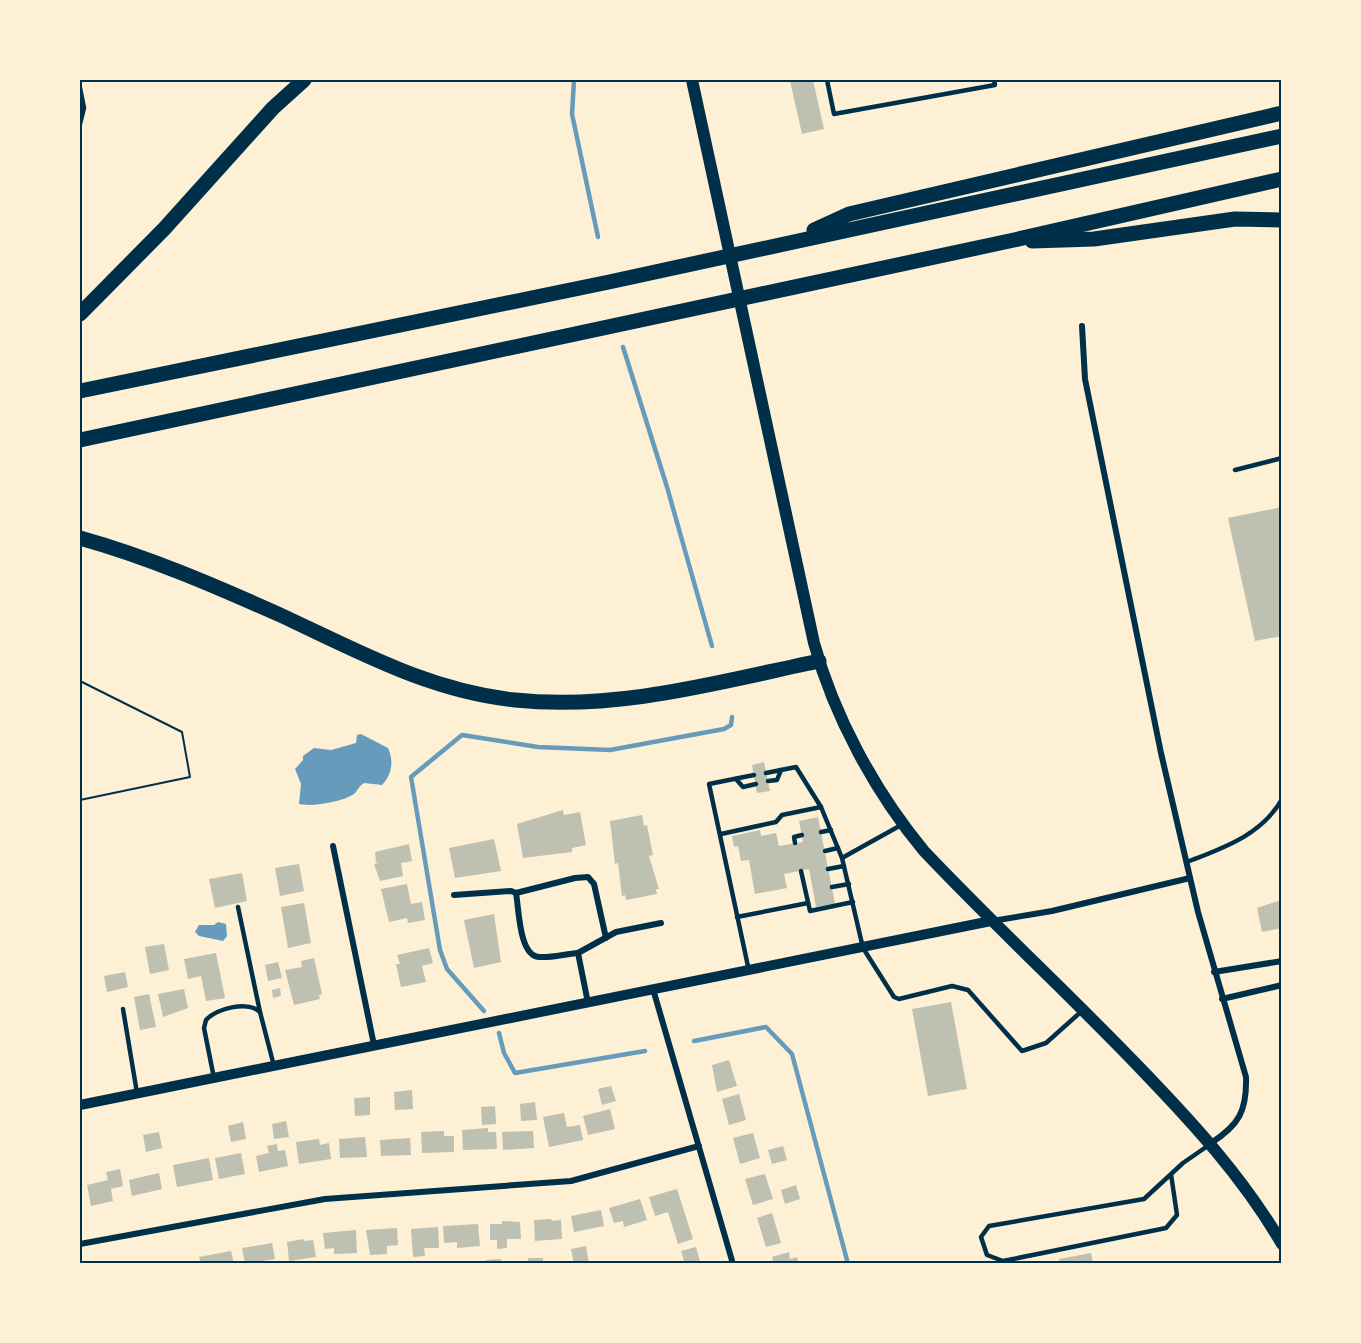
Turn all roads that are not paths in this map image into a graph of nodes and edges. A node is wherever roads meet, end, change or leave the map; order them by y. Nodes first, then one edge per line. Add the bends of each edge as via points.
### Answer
1 (304, 80) edge
2 (692, 80) edge
3 (827, 80) edge
4 (994, 80) edge
5 (80, 88) edge
6 (1281, 113) edge
7 (80, 124) edge
8 (1281, 136) edge
9 (1281, 179) edge
10 (1281, 220) edge
11 (1014, 240) junction
12 (783, 243) junction
13 (80, 314) edge
14 (1082, 326) dead end
15 (80, 390) edge
16 (80, 440) edge
17 (1281, 458) edge
18 (1235, 470) dead end
19 (80, 538) edge
20 (819, 661) junction
21 (781, 770) junction
22 (766, 773) dead end
23 (754, 775) dead end
24 (735, 779) junction
25 (768, 781) dead end
26 (756, 784) dead end
27 (1281, 799) edge
28 (821, 807) junction
29 (903, 824) junction
30 (831, 830) junction
31 (821, 832) dead end
32 (721, 834) junction
33 (802, 835) dead end
34 (795, 843) dead end
35 (333, 846) dead end
36 (838, 848) junction
37 (825, 851) dead end
38 (843, 858) junction
39 (1187, 862) junction
40 (844, 866) junction
41 (828, 869) dead end
42 (809, 873) dead end
43 (1190, 878) junction
44 (849, 884) junction
45 (832, 887) dead end
46 (813, 891) dead end
47 (806, 892) junction
48 (516, 893) junction
49 (454, 895) dead end
50 (853, 902) junction
51 (808, 903) junction
52 (238, 907) dead end
53 (737, 917) junction
54 (992, 921) junction
55 (661, 923) dead end
56 (606, 938) junction
57 (863, 948) junction
58 (578, 953) junction
59 (1281, 961) edge
60 (749, 970) junction
61 (1214, 972) junction
62 (1281, 985) edge
63 (652, 989) junction
64 (1222, 999) junction
65 (588, 1003) junction
66 (123, 1009) dead end
67 (1083, 1010) junction
68 (260, 1012) junction
69 (374, 1045) junction
70 (274, 1066) junction
71 (214, 1078) junction
72 (137, 1093) junction
73 (80, 1105) edge
74 (1211, 1143) junction
75 (699, 1146) junction
76 (1172, 1174) junction
77 (80, 1244) edge
78 (1281, 1244) edge
79 (733, 1263) edge

1 - 13 highway via 273,108 164,229
2 - 20 main road
3 - 4 lane via 834,114 995,85
5 - 7 lane via 84,108
6 - 12 highway via 849,214
8 - 12 highway
9 - 11 highway
10 - 11 highway via 1235,219 1084,240
11 - 16 highway
12 - 15 highway
14 - 39 street via 1085,380
17 - 18 lane
19 - 20 highway via 152,560 404,674 488,696 557,703 626,699
20 - 29 main road via 855,742
21 - 22 lane
21 - 25 lane via 777,780
21 - 28 lane via 796,767
23 - 24 lane
24 - 26 lane via 743,787
24 - 32 lane via 709,784
27 - 39 lane via 1274,813 1247,836
28 - 30 lane
28 - 32 lane
29 - 38 lane
29 - 54 main road
30 - 31 lane
30 - 36 lane
32 - 53 lane
33 - 34 lane via 794,837
35 - 69 street
36 - 37 lane
36 - 38 lane
38 - 40 lane
39 - 43 street
40 - 41 lane
40 - 44 lane
42 - 47 lane via 801,873
43 - 54 street
43 - 61 street
44 - 45 lane
44 - 50 lane
46 - 47 lane
47 - 51 lane
48 - 49 street via 506,889
48 - 56 street via 588,877 594,884
48 - 58 street via 527,951 538,957
50 - 51 lane via 810,911
50 - 57 lane
51 - 53 lane
52 - 68 lane
53 - 60 lane
54 - 57 street
54 - 67 main road
55 - 56 street via 616,932
56 - 58 street
57 - 60 street
57 - 67 lane via 894,997 960,986 968,990 1022,1051 1046,1043
58 - 65 street
59 - 61 street
60 - 63 street
61 - 64 street
62 - 64 street
63 - 65 street
63 - 75 street
64 - 74 street via 1244,1065 1247,1094 1234,1127
65 - 69 street
66 - 72 lane
67 - 74 main road
68 - 70 lane
68 - 71 lane via 246,1006 216,1012 206,1020 204,1028
69 - 70 street
70 - 71 street
71 - 72 street
72 - 73 street
74 - 76 lane
74 - 78 main road via 1247,1189
75 - 77 street via 571,1181 325,1199
75 - 79 street
76 - 76 lane via 1144,1198 989,1226 981,1237 982,1245 987,1255 1003,1261 1166,1228 1177,1215

